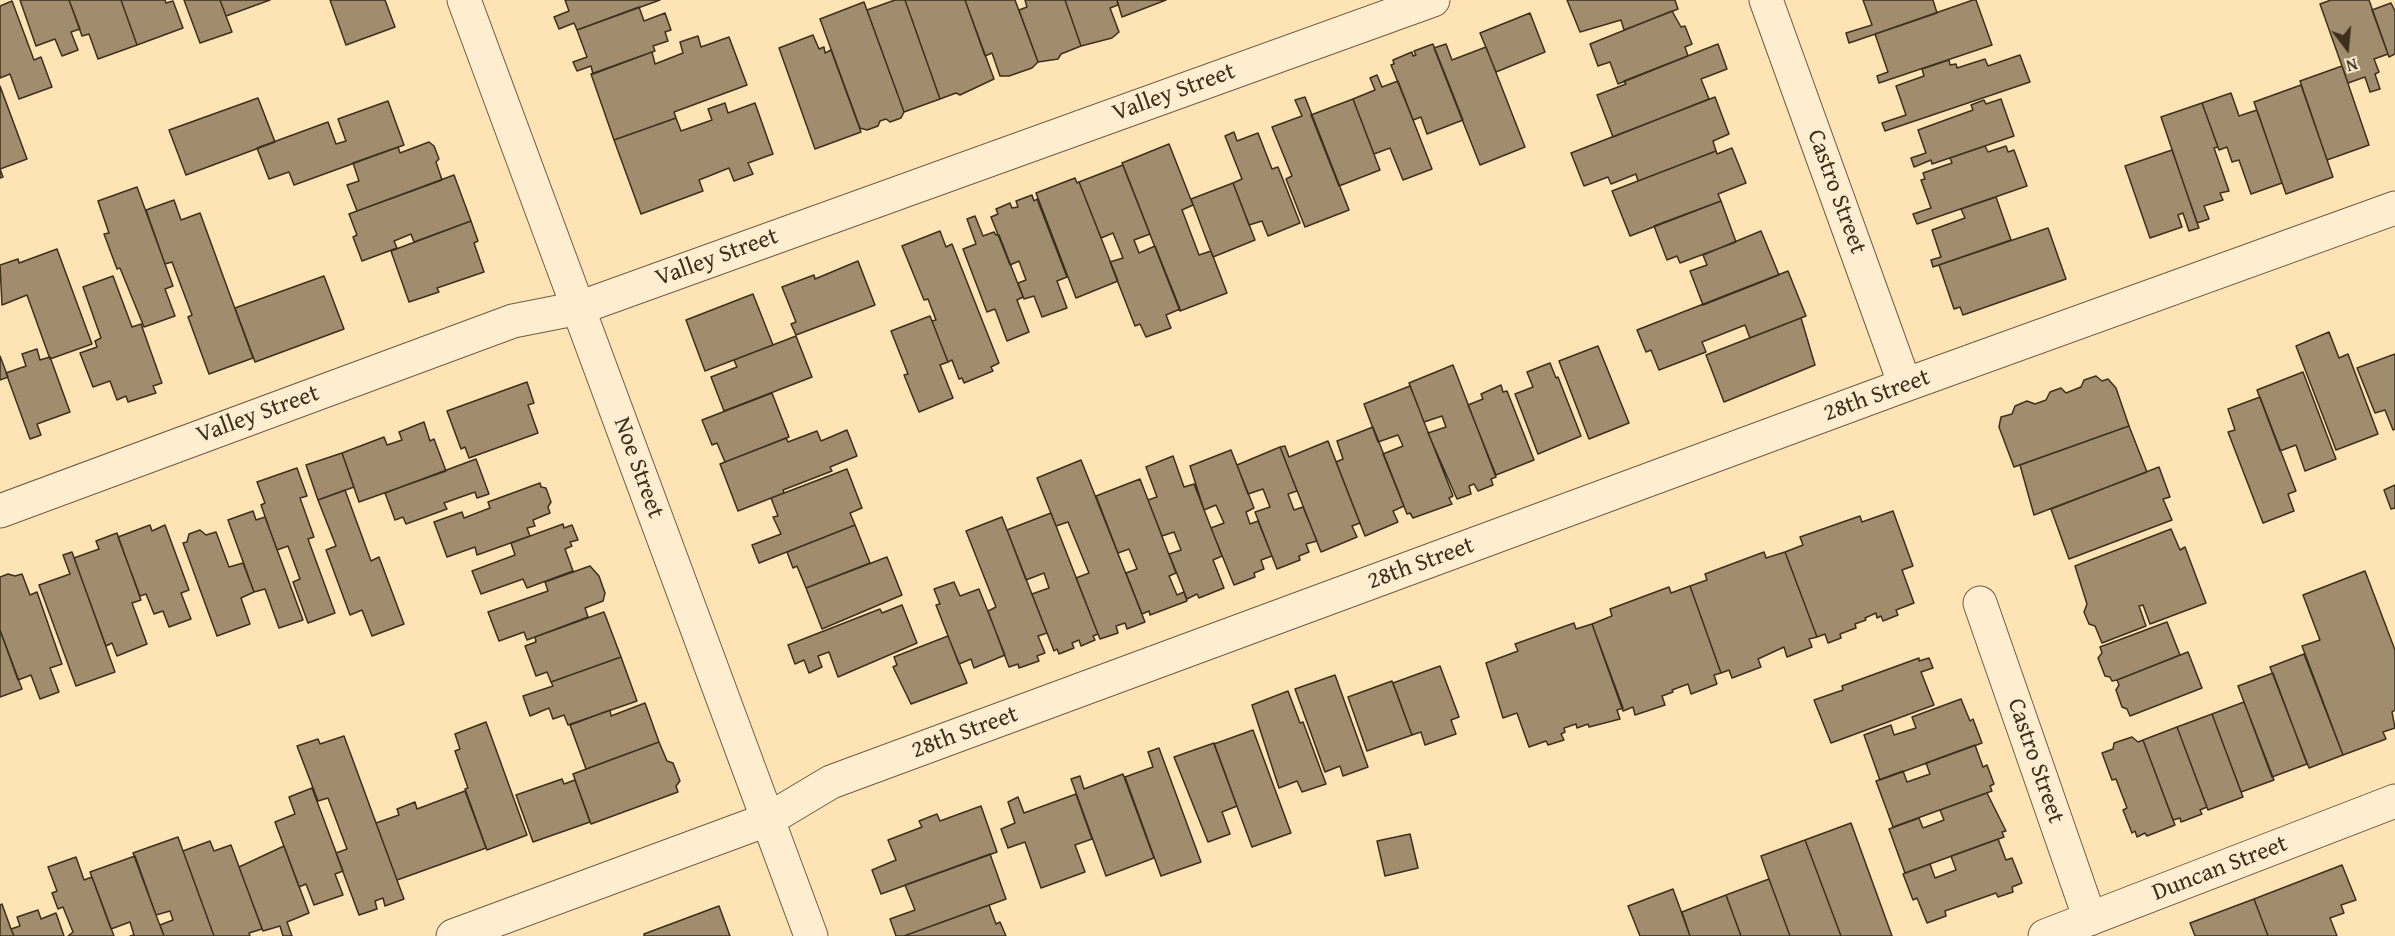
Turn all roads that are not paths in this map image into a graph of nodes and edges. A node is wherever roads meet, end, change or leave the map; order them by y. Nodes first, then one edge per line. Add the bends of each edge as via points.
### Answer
1 (464, 0) edge
2 (1433, 0) edge
3 (1766, 0) edge
4 (2395, 208) edge
5 (579, 308) junction
6 (1905, 385) junction
7 (0, 511) edge
8 (1980, 603) dead end
9 (2395, 801) edge
10 (769, 819) junction
11 (2090, 919) junction
12 (453, 936) edge
13 (811, 936) edge
14 (2045, 936) edge

1 - 5 street, Noe Street
2 - 5 street, Valley Street
3 - 6 street, Castro Street
4 - 6 street, 28th Street
5 - 7 street, Valley Street via 513,321
5 - 10 street, Noe Street
6 - 10 street, 28th Street via 831,782
8 - 11 street, Castro Street
9 - 11 street, Duncan Street
10 - 12 street, 28th Street
10 - 13 street, Noe Street
11 - 14 street, Duncan Street

